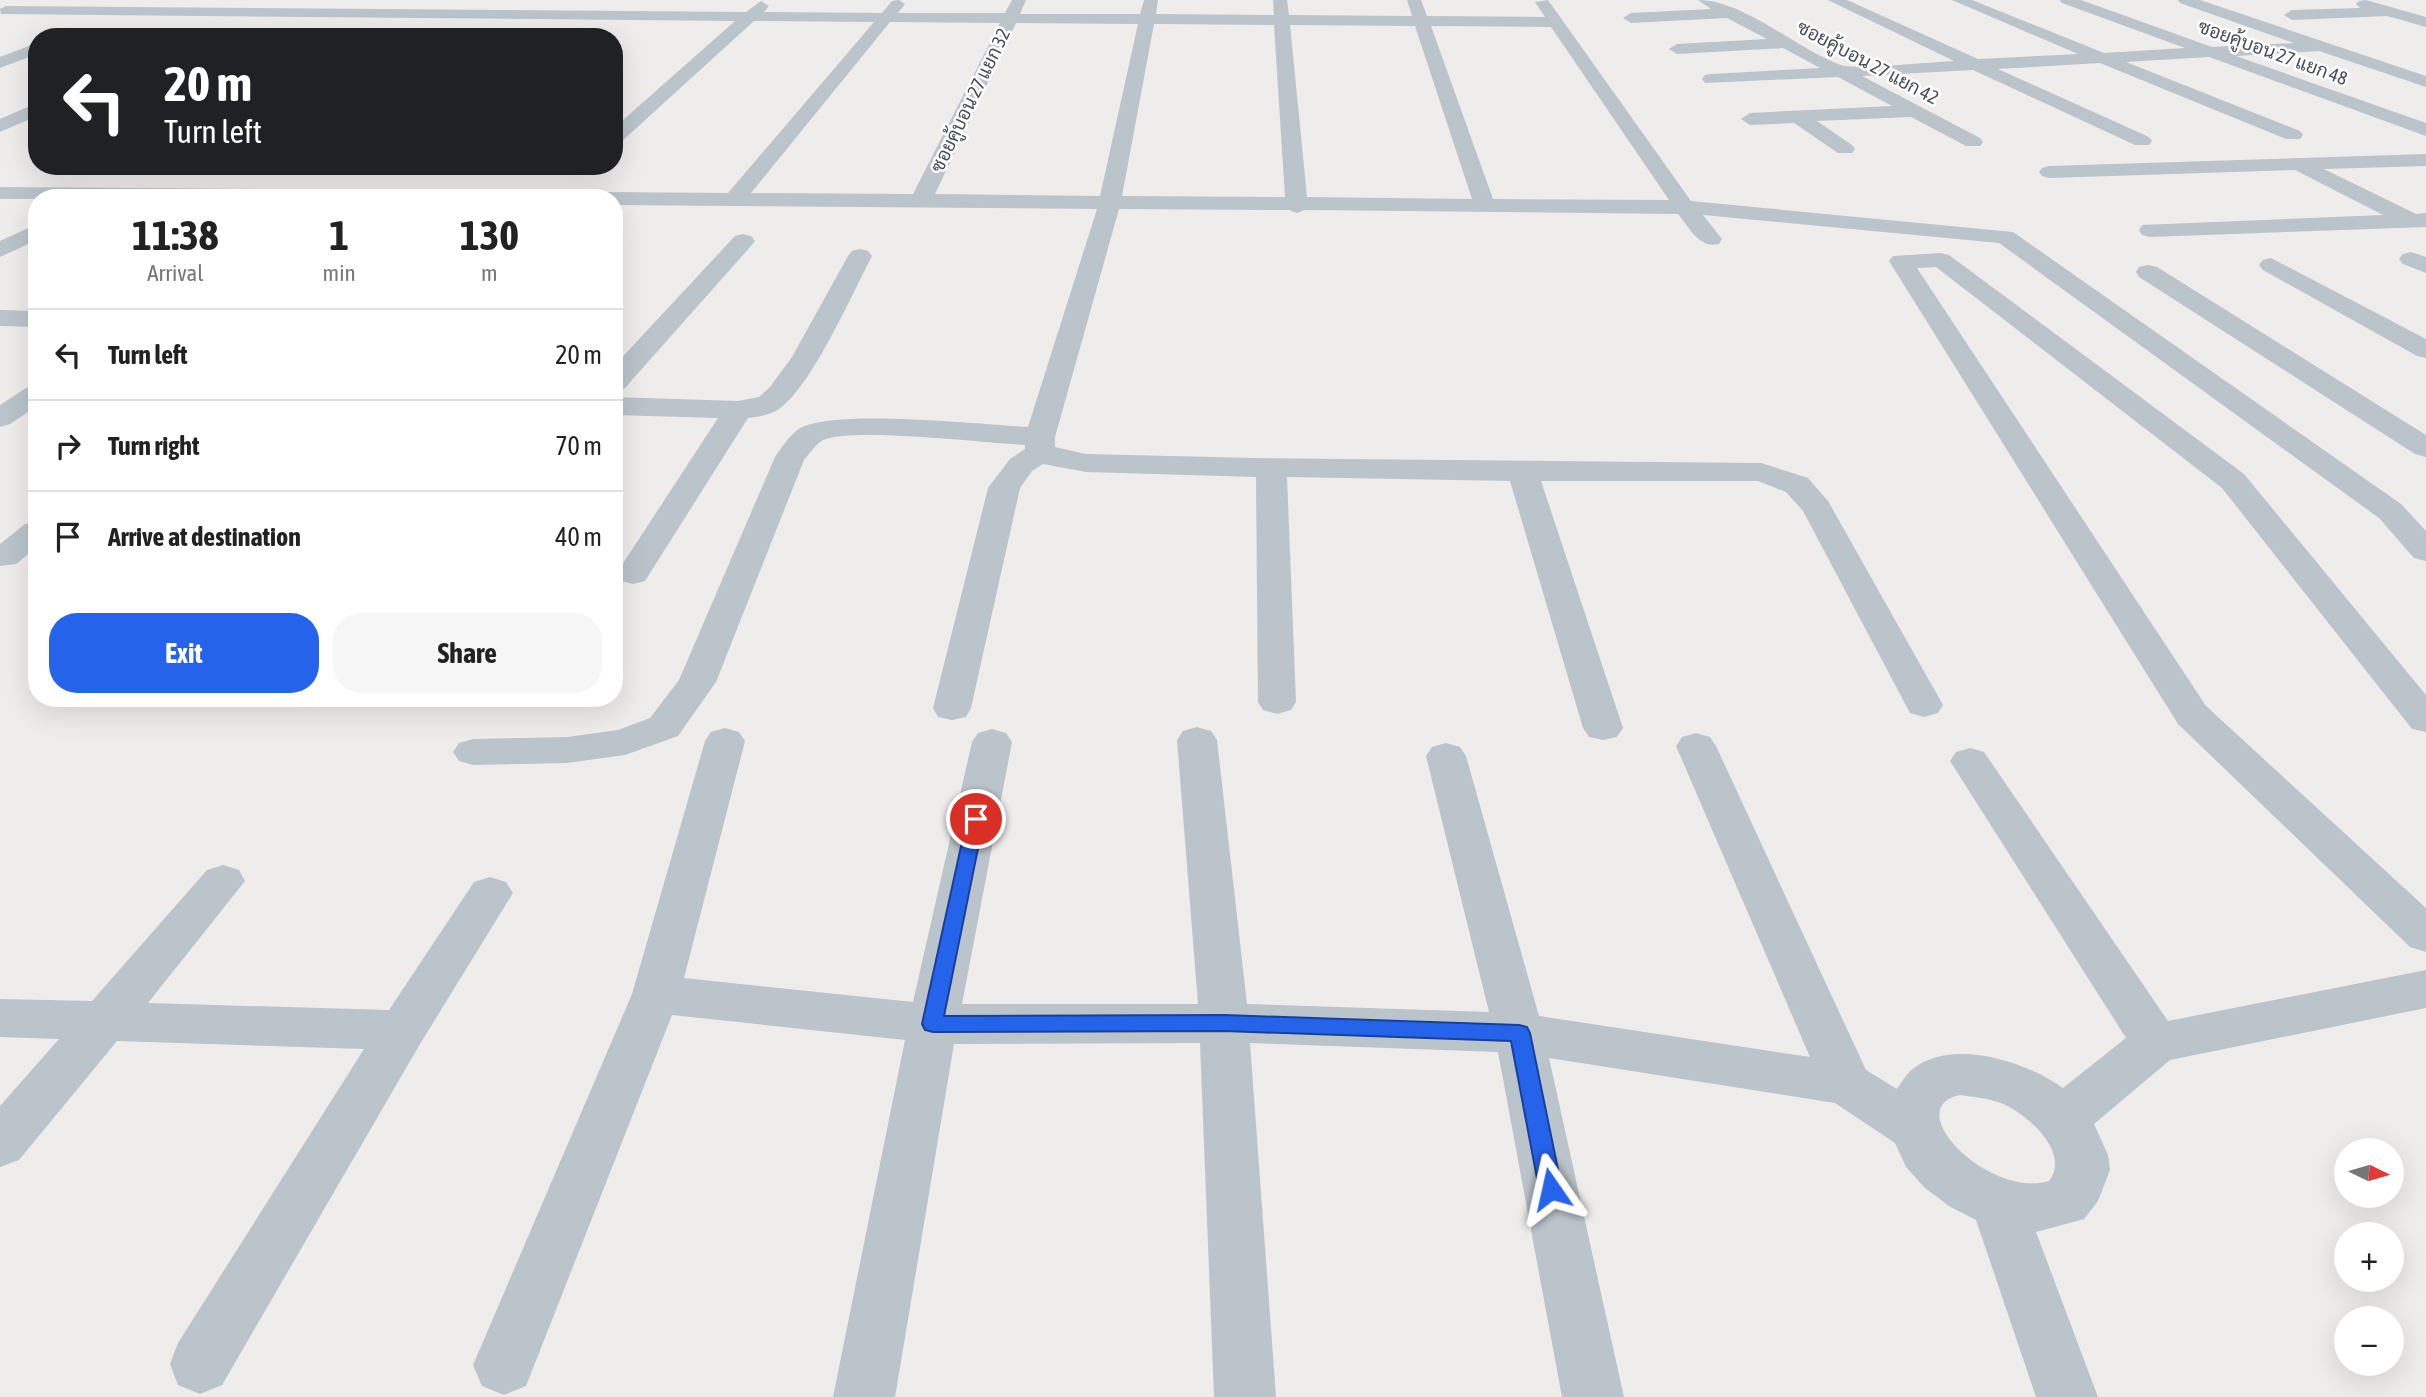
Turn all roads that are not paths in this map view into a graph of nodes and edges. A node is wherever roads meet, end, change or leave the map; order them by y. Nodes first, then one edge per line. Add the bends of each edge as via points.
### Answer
1 (36, 0) edge
2 (155, 0) edge
3 (273, 0) edge
4 (395, 0) edge
5 (515, 0) edge
6 (636, 0) edge
7 (768, 0) edge
8 (900, 0) edge
9 (1280, 0) edge
10 (1414, 0) edge
11 (1541, 0) edge
12 (1705, 0) edge
13 (1835, 0) edge
14 (1959, 0) edge
15 (2067, 0) edge
16 (2185, 0) edge
17 (2352, 0) edge
18 (1015, 8) edge
19 (1148, 9) edge
20 (2388, 11) junction
21 (3, 12) edge
22 (127, 12) junction
23 (248, 13) junction
24 (369, 13) junction
25 (1733, 13) junction
26 (491, 14) junction
27 (616, 15) junction
28 (751, 15) junction
29 (2292, 15) dead end
30 (887, 17) junction
31 (1631, 18) dead end
32 (1281, 20) junction
33 (1422, 21) junction
34 (1556, 22) junction
35 (2426, 22) edge
36 (89, 27) dead end
37 (216, 27) dead end
38 (342, 28) edge
39 (468, 28) edge
40 (599, 28) edge
41 (1789, 43) junction
42 (2321, 46) junction
43 (1677, 48) dead end
44 (28, 52) edge
45 (2213, 52) junction
46 (2107, 58) junction
47 (0, 63) edge
48 (1978, 66) junction
49 (1847, 73) junction
50 (1711, 79) dead end
51 (2426, 82) edge
52 (1915, 111) junction
53 (28, 113) edge
54 (1798, 117) junction
55 (1750, 119) dead end
56 (0, 126) edge
57 (623, 130) edge
58 (2426, 130) edge
59 (2293, 135) dead end
60 (2142, 141) dead end
61 (1973, 142) dead end
62 (1845, 149) dead end
63 (2426, 160) edge
64 (2298, 164) junction
65 (2049, 172) dead end
66 (60, 175) edge
67 (221, 175) edge
68 (390, 175) edge
69 (574, 175) edge
70 (34, 189) edge
71 (197, 189) edge
72 (370, 189) edge
73 (558, 189) edge
74 (0, 193) edge
75 (26, 193) edge
76 (623, 198) edge
77 (734, 199) junction
78 (921, 200) junction
79 (1110, 201) junction
80 (1297, 206) junction
81 (1485, 206) junction
82 (1684, 207) junction
83 (2420, 221) edge
84 (2150, 230) dead end
85 (28, 235) edge
86 (1711, 239) dead end
87 (743, 241) dead end
88 (0, 250) edge
89 (860, 256) dead end
90 (2272, 265) dead end
91 (2148, 272) dead end
92 (28, 317) edge
93 (0, 318) edge
94 (2426, 350) edge
95 (623, 373) edge
96 (0, 394) edge
97 (28, 394) edge
98 (28, 399) edge
99 (623, 406) edge
100 (738, 410) junction
101 (0, 418) edge
102 (1040, 444) junction
103 (2426, 448) edge
104 (1272, 469) junction
105 (1523, 473) junction
106 (28, 538) edge
107 (2426, 551) edge
108 (4, 557) dead end
109 (633, 574) dead end
110 (1277, 702) dead end
111 (1924, 705) dead end
112 (952, 709) dead end
113 (2426, 720) edge
114 (1603, 729) dead end
115 (1197, 740) dead end
116 (725, 741) dead end
117 (992, 742) dead end
118 (1696, 746) dead end
119 (473, 752) dead end
120 (1446, 756) dead end
121 (1970, 761) dead end
122 (223, 881) dead end
123 (490, 893) dead end
124 (2426, 935) edge
125 (2426, 989) edge
126 (656, 995) junction
127 (0, 1018) edge
128 (105, 1021) junction
129 (1224, 1023) junction
130 (933, 1024) junction
131 (402, 1030) junction
132 (1519, 1033) junction
133 (2156, 1043) junction
134 (1847, 1084) junction
135 (2062, 1119) junction
136 (1914, 1128) junction
137 (0, 1144) edge
138 (1998, 1204) junction
139 (200, 1364) dead end
140 (504, 1365) dead end
141 (864, 1397) edge
142 (1245, 1397) edge
143 (1593, 1397) edge
144 (2067, 1397) edge

1 - 21 street
2 - 22 street
3 - 23 street
4 - 24 street
5 - 26 street
6 - 27 street
7 - 28 street
8 - 30 street
9 - 32 street
10 - 33 street
11 - 34 street
12 - 25 street, ซอยคู้บอน 27 แยก 42
13 - 48 street
14 - 46 street
15 - 45 street, ซอยคู้บอน 27 แยก 48
16 - 42 street
17 - 20 street
18 - 19 street
18 - 30 street
18 - 78 street, ซอยคู้บอน 27 แยก 32
19 - 32 street
19 - 79 street
20 - 29 street
20 - 35 street
21 - 22 street
22 - 23 street
22 - 36 street
23 - 24 street
23 - 37 street
24 - 26 street
24 - 38 street
25 - 31 street
25 - 41 street, ซอยคู้บอน 27 แยก 42
26 - 27 street
26 - 39 street
27 - 28 street
27 - 40 street
28 - 30 street
28 - 57 street
30 - 77 street
32 - 33 street
32 - 80 street
33 - 34 street
33 - 81 street
34 - 82 street
41 - 43 street
41 - 49 street, ซอยคู้บอน 27 แยก 42
42 - 45 street
42 - 51 street
44 - 47 street
45 - 46 street
45 - 58 street, ซอยคู้บอน 27 แยก 48
46 - 48 street
46 - 59 street
48 - 49 street
48 - 60 street
49 - 50 street
49 - 52 street, ซอยคู้บอน 27 แยก 42
52 - 54 street
52 - 61 street, ซอยคู้บอน 27 แยก 42
53 - 56 street
54 - 55 street
54 - 62 street
63 - 64 street
64 - 65 street
64 - 83 street
66 - 70 street
67 - 71 street
68 - 72 street
69 - 73 street
74 - 75 street
76 - 77 street
77 - 78 street
78 - 79 street
79 - 80 street
79 - 102 street
80 - 81 street
81 - 82 street
82 - 86 street
82 - 107 street via 2005,237 2390,510
83 - 84 street
85 - 88 street
87 - 95 street
89 - 100 street via 789,383 766,405
90 - 94 street
91 - 103 street
92 - 93 street
96 - 97 street
98 - 101 street
99 - 100 street
100 - 109 street
102 - 104 street via 1059,459 1086,463
102 - 112 street via 1003,488
102 - 119 street via 872,427 829,429 810,435 790,457 697,682 664,727 614,744
104 - 105 street
104 - 110 street
105 - 111 street via 1760,472 1797,485 1817,508
105 - 114 street
106 - 108 street
113 - 124 street via 2233,481 1941,260 1901,261 2192,715
115 - 129 street
116 - 126 street
117 - 130 street
118 - 134 street
120 - 132 street
121 - 133 street
122 - 128 street
123 - 131 street
125 - 133 street
126 - 130 street
126 - 140 street
127 - 128 street
128 - 131 street
128 - 137 street
129 - 130 street
129 - 132 street
129 - 142 street
130 - 141 street
131 - 139 street
132 - 134 street
132 - 143 street
133 - 135 street
134 - 136 street
135 - 136 street via 2031,1094 1995,1078 1960,1074 1931,1082 1915,1101
135 - 138 street via 2081,1149 2083,1178 2068,1200 2038,1209
136 - 138 street via 1930,1158 1960,1185
138 - 144 street

